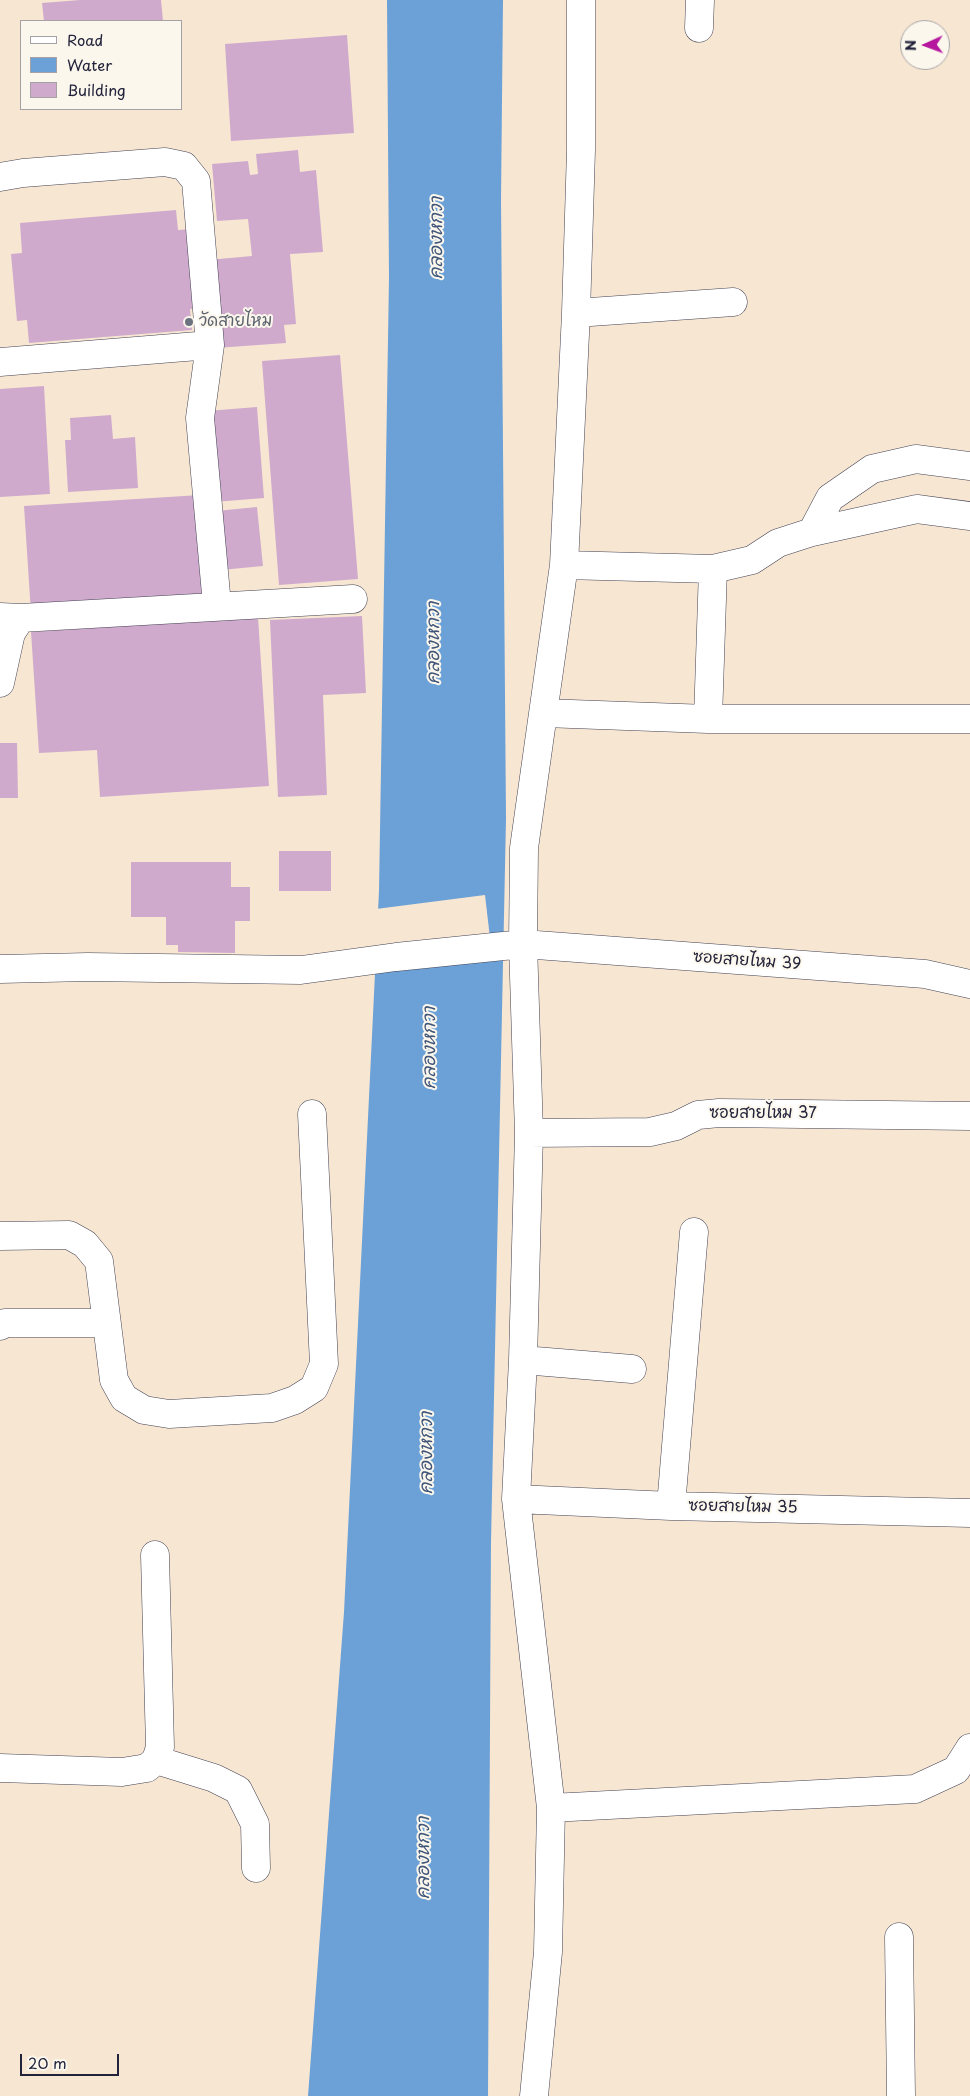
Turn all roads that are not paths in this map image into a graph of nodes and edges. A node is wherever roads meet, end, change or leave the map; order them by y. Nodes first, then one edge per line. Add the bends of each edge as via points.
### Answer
1 (581, 0) edge
2 (700, 0) edge
3 (699, 28) dead end
4 (0, 177) edge
5 (733, 302) dead end
6 (576, 313) junction
7 (210, 345) junction
8 (0, 362) edge
9 (970, 466) edge
10 (970, 516) edge
11 (812, 532) junction
12 (564, 565) junction
13 (713, 569) junction
14 (353, 599) dead end
15 (217, 605) junction
16 (10, 617) edge
17 (0, 683) edge
18 (544, 712) junction
19 (708, 719) junction
20 (970, 719) edge
21 (514, 944) junction
22 (0, 969) edge
23 (970, 984) edge
24 (312, 1114) dead end
25 (970, 1116) edge
26 (529, 1133) junction
27 (694, 1232) dead end
28 (0, 1236) edge
29 (106, 1323) junction
30 (0, 1326) edge
31 (523, 1360) junction
32 (632, 1369) dead end
33 (516, 1499) junction
34 (671, 1506) junction
35 (970, 1513) edge
36 (155, 1555) dead end
37 (970, 1748) edge
38 (156, 1760) junction
39 (0, 1768) edge
40 (551, 1808) junction
41 (256, 1868) dead end
42 (899, 1938) dead end
43 (534, 2096) edge
44 (901, 2096) edge

1 - 6 street
2 - 3 street
4 - 7 street via 134,163 165,162 184,166 196,182
5 - 6 street
6 - 12 street
7 - 8 street
7 - 15 street via 200,418
9 - 11 street via 916,459 872,469 830,498
10 - 11 street via 917,510
11 - 13 street via 778,543 752,560
12 - 13 street
12 - 18 street
13 - 19 street
14 - 15 street
15 - 16 street
16 - 17 street via 11,634
18 - 19 street
18 - 21 street
19 - 20 street
21 - 22 street, ซอยสายไหม 39 via 302,970
21 - 23 street, ซอยสายไหม 39 via 925,974
21 - 26 street
24 - 29 street via 324,1364 314,1388 295,1400 272,1408 169,1414 144,1410 124,1398 114,1380
25 - 26 street, ซอยสายไหม 37 via 719,1113 698,1115 676,1126 650,1132
26 - 31 street
27 - 34 street
28 - 29 street via 70,1235 85,1244 100,1260
29 - 30 street via 5,1323
31 - 32 street
31 - 33 street
33 - 34 street, ซอยสายไหม 35
33 - 40 street
34 - 35 street, ซอยสายไหม 35
36 - 38 street via 160,1748
37 - 40 street via 956,1770 915,1789
38 - 39 street via 148,1768 122,1772
38 - 41 street via 214,1778 238,1790 255,1824
40 - 43 street via 548,1952
42 - 44 street

